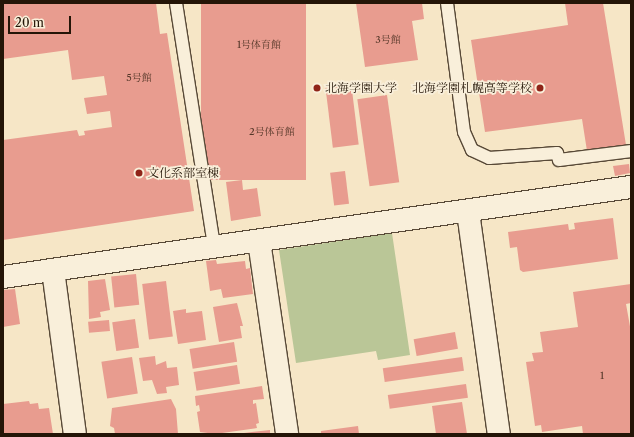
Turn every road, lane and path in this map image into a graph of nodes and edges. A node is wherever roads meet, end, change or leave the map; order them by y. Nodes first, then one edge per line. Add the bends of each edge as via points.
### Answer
1 (176, 3) edge
2 (447, 3) edge
3 (631, 151) edge
4 (631, 186) edge
5 (468, 212) junction
6 (259, 241) junction
7 (214, 247) junction
8 (53, 270) junction
9 (3, 277) edge
10 (75, 434) edge
11 (287, 434) edge
12 (498, 434) edge

1 - 7 lane
2 - 3 lane via 464,132 472,150 489,158 557,153 559,160
4 - 5 street
5 - 6 street
5 - 12 street
6 - 7 street
6 - 11 street
7 - 8 street
8 - 9 street
8 - 10 street

